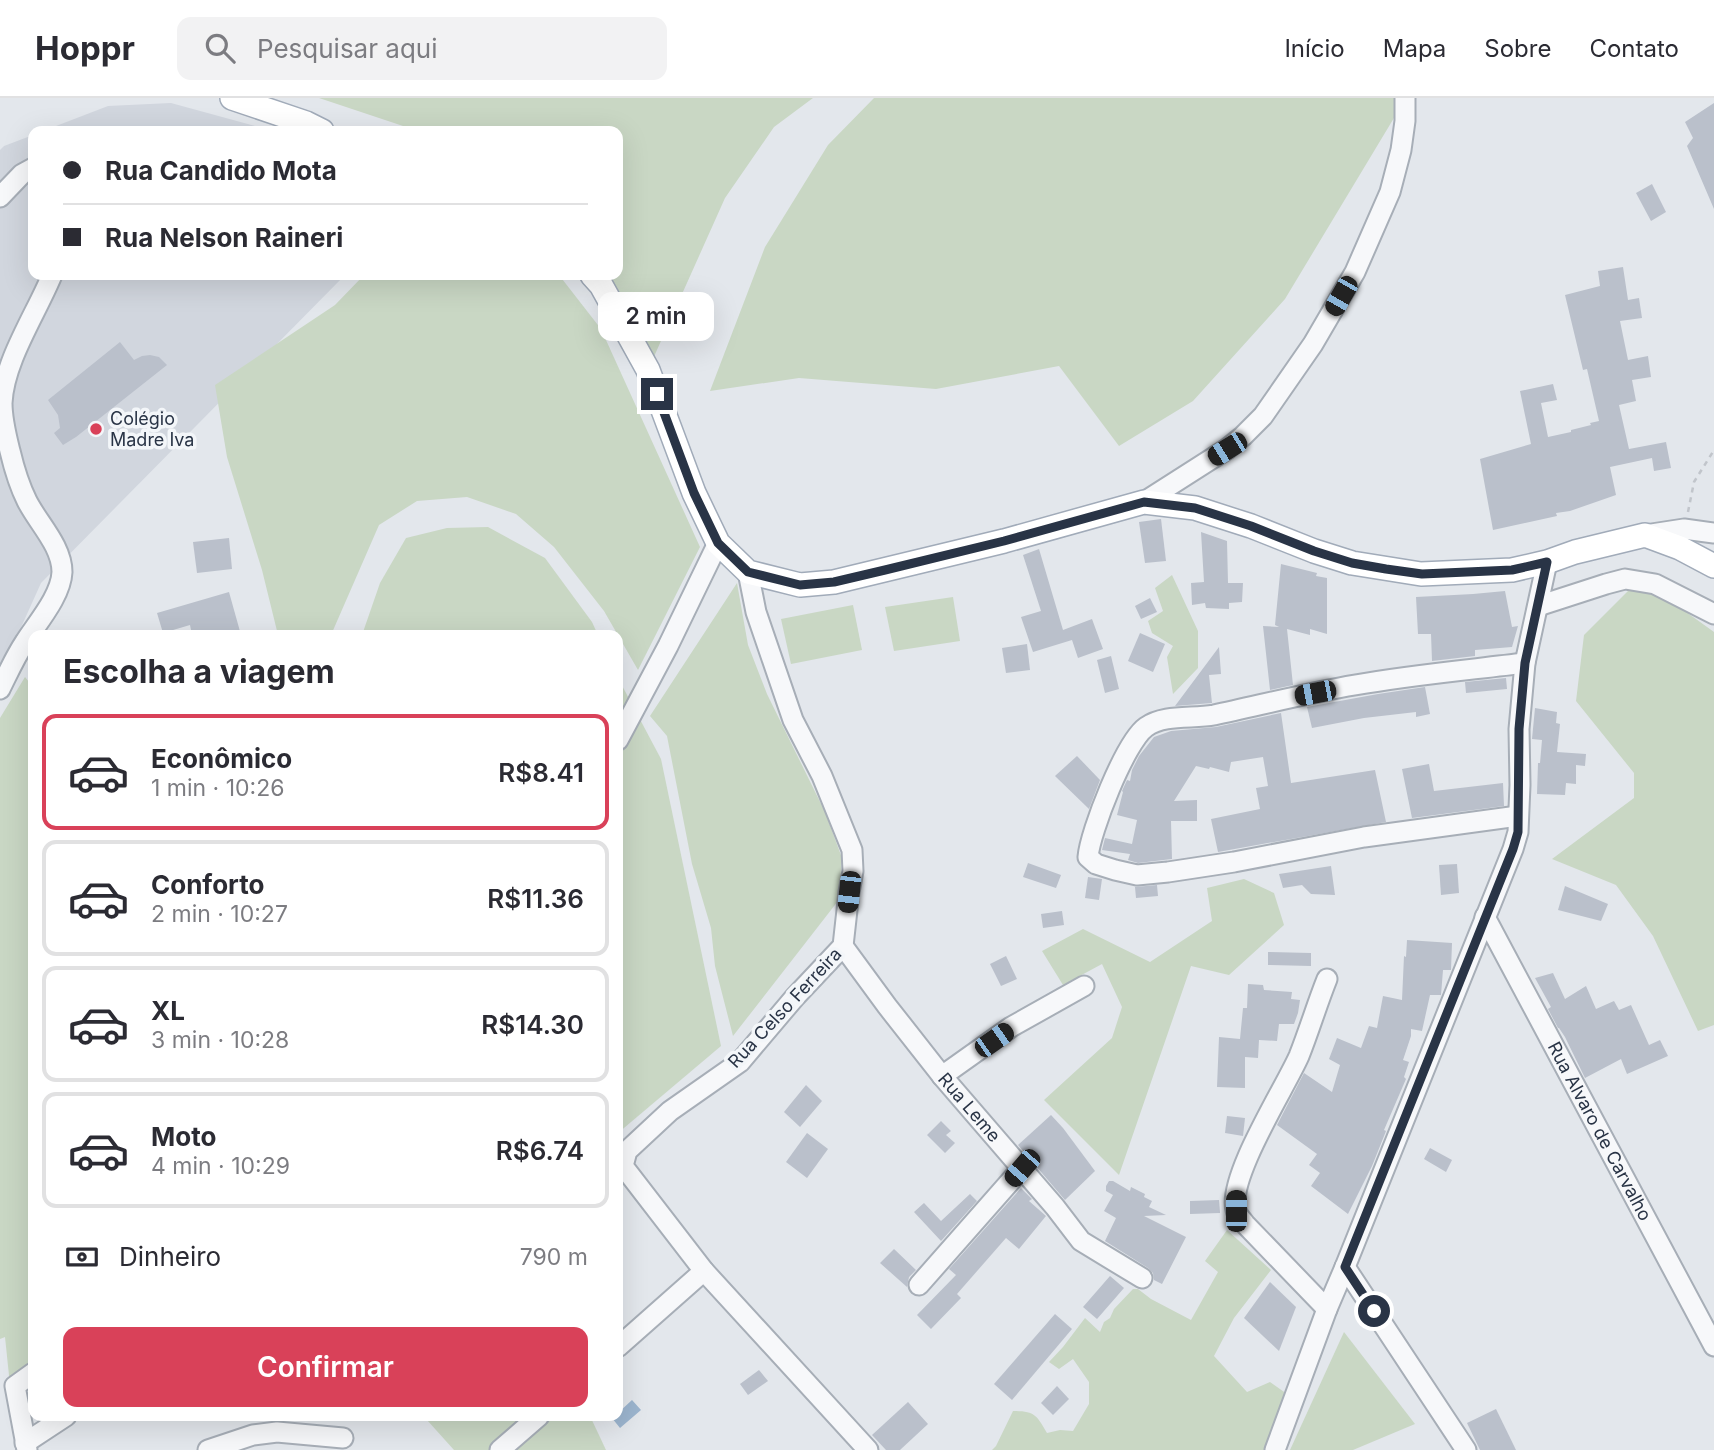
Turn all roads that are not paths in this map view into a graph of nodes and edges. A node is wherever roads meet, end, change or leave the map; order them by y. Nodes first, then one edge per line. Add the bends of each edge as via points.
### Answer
1 (232, 98) edge
2 (1405, 98) edge
3 (312, 126) edge
4 (28, 171) edge
5 (0, 197) edge
6 (50, 280) edge
7 (596, 280) edge
8 (1144, 502) junction
9 (1714, 533) edge
10 (1645, 535) junction
11 (718, 543) junction
12 (1547, 562) junction
13 (1714, 566) edge
14 (748, 572) junction
15 (1538, 606) junction
16 (1714, 614) edge
17 (32, 630) edge
18 (28, 636) edge
19 (1525, 663) junction
20 (0, 689) edge
21 (623, 731) edge
22 (1518, 816) junction
23 (1485, 917) junction
24 (843, 946) junction
25 (1327, 979) dead end
26 (1084, 986) dead end
27 (942, 1076) junction
28 (623, 1163) edge
29 (623, 1167) edge
30 (1022, 1168) junction
31 (1345, 1267) junction
32 (704, 1271) junction
33 (1142, 1278) dead end
34 (919, 1285) dead end
35 (1327, 1309) junction
36 (623, 1343) edge
37 (1714, 1346) edge
38 (28, 1376) edge
39 (59, 1421) edge
40 (533, 1421) edge
41 (343, 1438) dead end
42 (26, 1446) edge
43 (208, 1450) edge
44 (500, 1450) edge
45 (868, 1450) edge
46 (1275, 1450) edge
47 (1466, 1450) edge

1 - 3 main road
2 - 8 street via 1401,150 1390,192 1355,272 1306,355 1263,416 1243,436
4 - 5 street
6 - 17 street via 18,346 2,405 17,478 55,547 62,573
7 - 11 main road via 648,370
8 - 12 main road via 1195,508 1314,551 1386,569 1422,574 1499,571
8 - 14 main road via 834,582 800,585
9 - 10 street via 1685,529
10 - 12 main road
10 - 13 main road
11 - 14 main road
11 - 21 street
12 - 15 street
14 - 24 street, Rua Celso Ferreira via 756,612 793,720 852,850
15 - 16 street via 1625,579 1655,584
15 - 19 street
18 - 20 street
19 - 22 street
19 - 22 street via 1353,685 1212,715 1163,720 1145,728 1128,750 1088,857 1096,864 1137,875
22 - 23 street via 1513,849
23 - 31 street
23 - 37 street, Rua Alvaro de Carvalho
24 - 27 street, Rua Leme
24 - 28 street, Rua Celso Ferreira via 740,1062 670,1111 627,1151
25 - 35 street via 1299,1056 1248,1157 1236,1211
26 - 27 street via 1012,1027
27 - 30 street, Rua Leme
29 - 32 street, Rua Celso Ferreira
30 - 33 street, Rua Leme via 1081,1241
30 - 34 street
31 - 35 street
31 - 47 street
32 - 36 street
32 - 45 street, Rua Celso Ferreira
35 - 46 street
38 - 42 street via 15,1386
39 - 42 street
40 - 44 street
41 - 43 street via 277,1432

